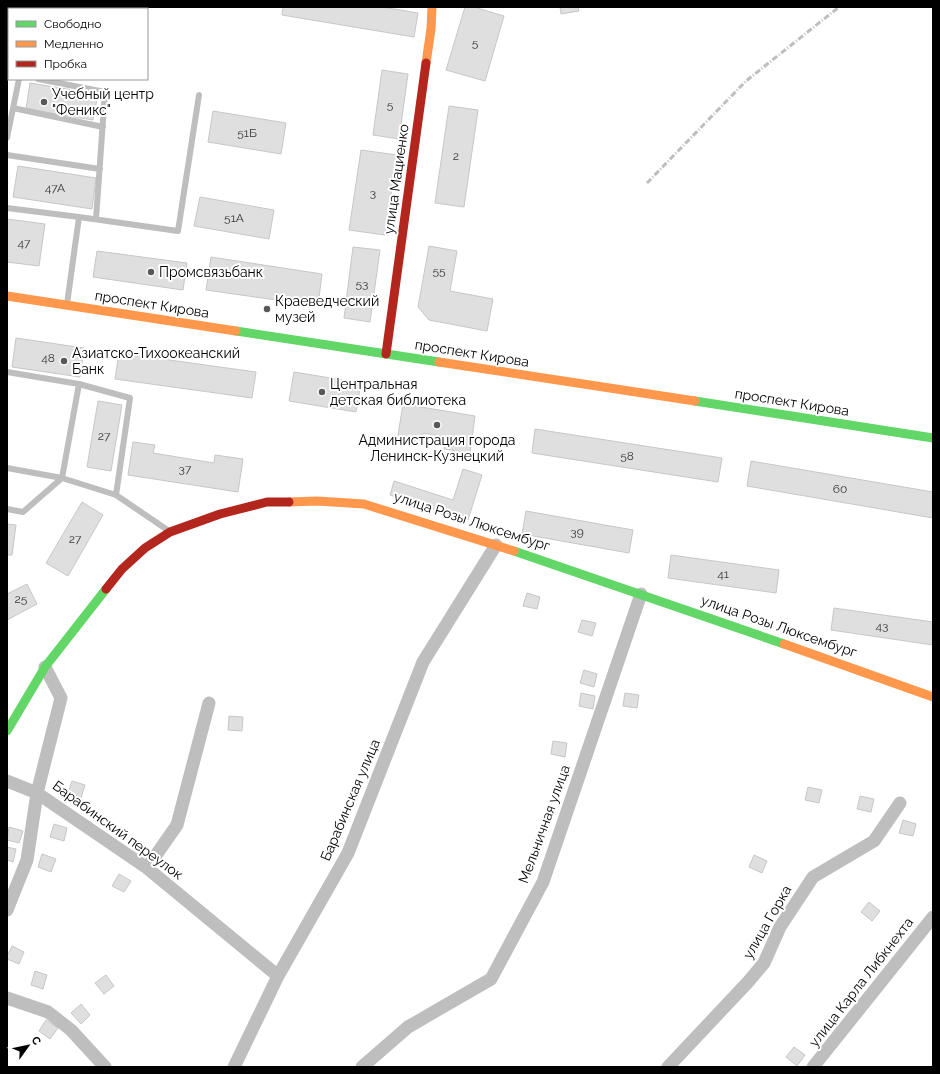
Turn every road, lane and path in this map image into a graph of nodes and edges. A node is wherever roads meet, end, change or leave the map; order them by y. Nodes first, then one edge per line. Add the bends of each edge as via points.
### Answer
1 (432, 7) edge
2 (19, 80) edge
3 (43, 80) edge
4 (199, 95) dead end
5 (13, 108) junction
6 (103, 127) junction
7 (7, 138) edge
8 (7, 155) edge
9 (100, 169) junction
10 (7, 208) edge
11 (79, 217) junction
12 (96, 219) junction
13 (7, 296) edge
14 (67, 305) junction
15 (386, 354) junction
16 (7, 372) edge
17 (79, 384) junction
18 (933, 438) edge
19 (7, 468) edge
20 (62, 478) junction
21 (116, 495) junction
22 (7, 509) edge
23 (170, 532) junction
24 (496, 545) junction
25 (641, 594) junction
26 (45, 667) junction
27 (933, 696) edge
28 (209, 703) dead end
29 (7, 731) edge
30 (7, 781) edge
31 (37, 793) junction
32 (900, 803) dead end
33 (147, 868) junction
34 (7, 910) edge
35 (933, 917) edge
36 (278, 976) junction
37 (7, 998) edge
38 (106, 1067) edge
39 (234, 1067) edge
40 (362, 1067) edge
41 (668, 1067) edge
42 (814, 1067) edge

1 - 15 street, улица Мациенко
2 - 5 lane
3 - 6 lane via 105,92
4 - 12 lane via 178,231
5 - 6 lane
5 - 7 lane
6 - 9 lane
8 - 9 lane
9 - 12 lane
10 - 11 lane
11 - 12 lane
11 - 14 lane
13 - 14 street, проспект Кирова
14 - 15 street, проспект Кирова
15 - 18 street, проспект Кирова
16 - 17 lane
17 - 20 lane
17 - 21 lane via 130,398
19 - 20 lane
20 - 21 lane
20 - 22 lane via 23,512
21 - 23 lane
23 - 24 street, улица Розы Люксембург via 220,514 267,502 317,501 364,504
23 - 26 street, улица Розы Люксембург via 144,548 122,569
24 - 25 street, улица Розы Люксембург
24 - 36 street, Барабинская улица via 423,662 348,853
25 - 27 street, улица Розы Люксембург
25 - 40 street, Мельничная улица via 543,882 491,979 408,1027
26 - 29 street, улица Розы Люксембург
26 - 31 street via 61,698
28 - 33 street via 177,825
30 - 31 street, Барабинский переулок
31 - 33 street, Барабинский переулок
31 - 34 street via 27,860
32 - 41 street, улица Горка via 874,841 812,877 780,927 764,963
33 - 36 street, Барабинский переулок
35 - 42 street, улица Карла Либкнехта
36 - 39 street, Барабинская улица
37 - 38 street via 48,1012 71,1030

